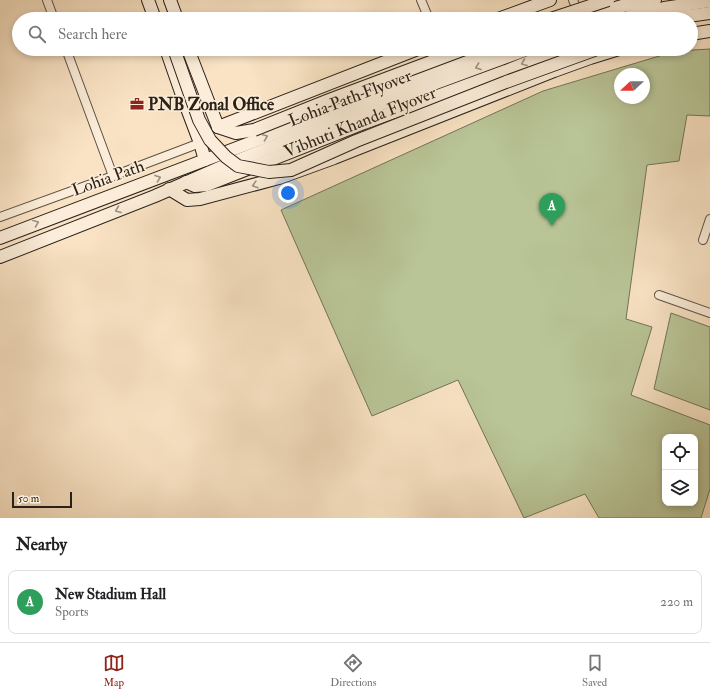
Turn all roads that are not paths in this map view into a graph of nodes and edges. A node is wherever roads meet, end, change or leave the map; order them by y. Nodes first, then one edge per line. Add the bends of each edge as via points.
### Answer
1 (47, 0) edge
2 (148, 0) edge
3 (157, 0) edge
4 (170, 0) edge
5 (421, 0) edge
6 (550, 0) edge
7 (573, 0) edge
8 (608, 0) edge
9 (652, 0) edge
10 (710, 1) edge
11 (622, 3) edge
12 (51, 12) edge
13 (152, 12) edge
14 (161, 12) edge
15 (174, 12) edge
16 (425, 12) edge
17 (517, 12) edge
18 (572, 12) edge
19 (577, 12) edge
20 (596, 12) edge
21 (648, 12) edge
22 (710, 13) edge
23 (698, 15) edge
24 (710, 24) edge
25 (698, 26) edge
26 (710, 31) edge
27 (698, 33) edge
28 (69, 56) edge
29 (168, 56) edge
30 (176, 56) edge
31 (191, 56) edge
32 (400, 56) edge
33 (443, 56) edge
34 (446, 56) edge
35 (480, 56) edge
36 (509, 56) edge
37 (544, 56) edge
38 (578, 56) edge
39 (596, 56) edge
40 (448, 68) junction
41 (204, 91) junction
42 (183, 98) junction
43 (218, 127) junction
44 (200, 142) junction
45 (228, 151) joint
46 (206, 160) junction
47 (113, 176) junction
48 (186, 182) junction
49 (169, 189) junction
50 (154, 196) joint
51 (0, 217) edge
52 (710, 219) edge
53 (0, 238) edge
54 (703, 240) dead end
55 (0, 257) edge
56 (660, 295) dead end
57 (710, 313) edge

1 - 12 street
2 - 13 main road
3 - 14 main road
4 - 15 main road
5 - 16 street
6 - 17 main road
7 - 19 street
8 - 18 main road, bridge
9 - 11 main road
10 - 21 main road
11 - 20 main road
22 - 23 main road
24 - 25 main road
26 - 27 main road
28 - 47 street
29 - 42 main road
30 - 38 main road, Vibhuti Khanda Flyover, bridge via 199,120 210,140 238,166 269,172 291,170 356,141
31 - 41 main road
32 - 43 main road
33 - 40 street
34 - 43 main road, Lohia Path Flyover, bridge via 254,130 236,133
35 - 40 main road, Lohia Path Flyover
36 -> 48 main road, Lohia Path Flyover
37 -> 48 main road, Lohia Path Flyover via 207,185 195,186
39 -> 49 main road via 279,178 200,199 187,200
45 -> 40 main road, Lohia Path Flyover
41 - 42 main road
41 - 43 main road
42 - 44 main road
44 - 46 main road
44 - 47 street
45 - 46 main road, Lohia Path
53 -> 46 main road, Lohia Path
47 - 51 street
48 - 49 main road, Lohia Path Flyover
49 - 50 main road, Lohia Path Flyover
50 -> 55 main road, Lohia Path
52 - 54 street
56 - 57 street

